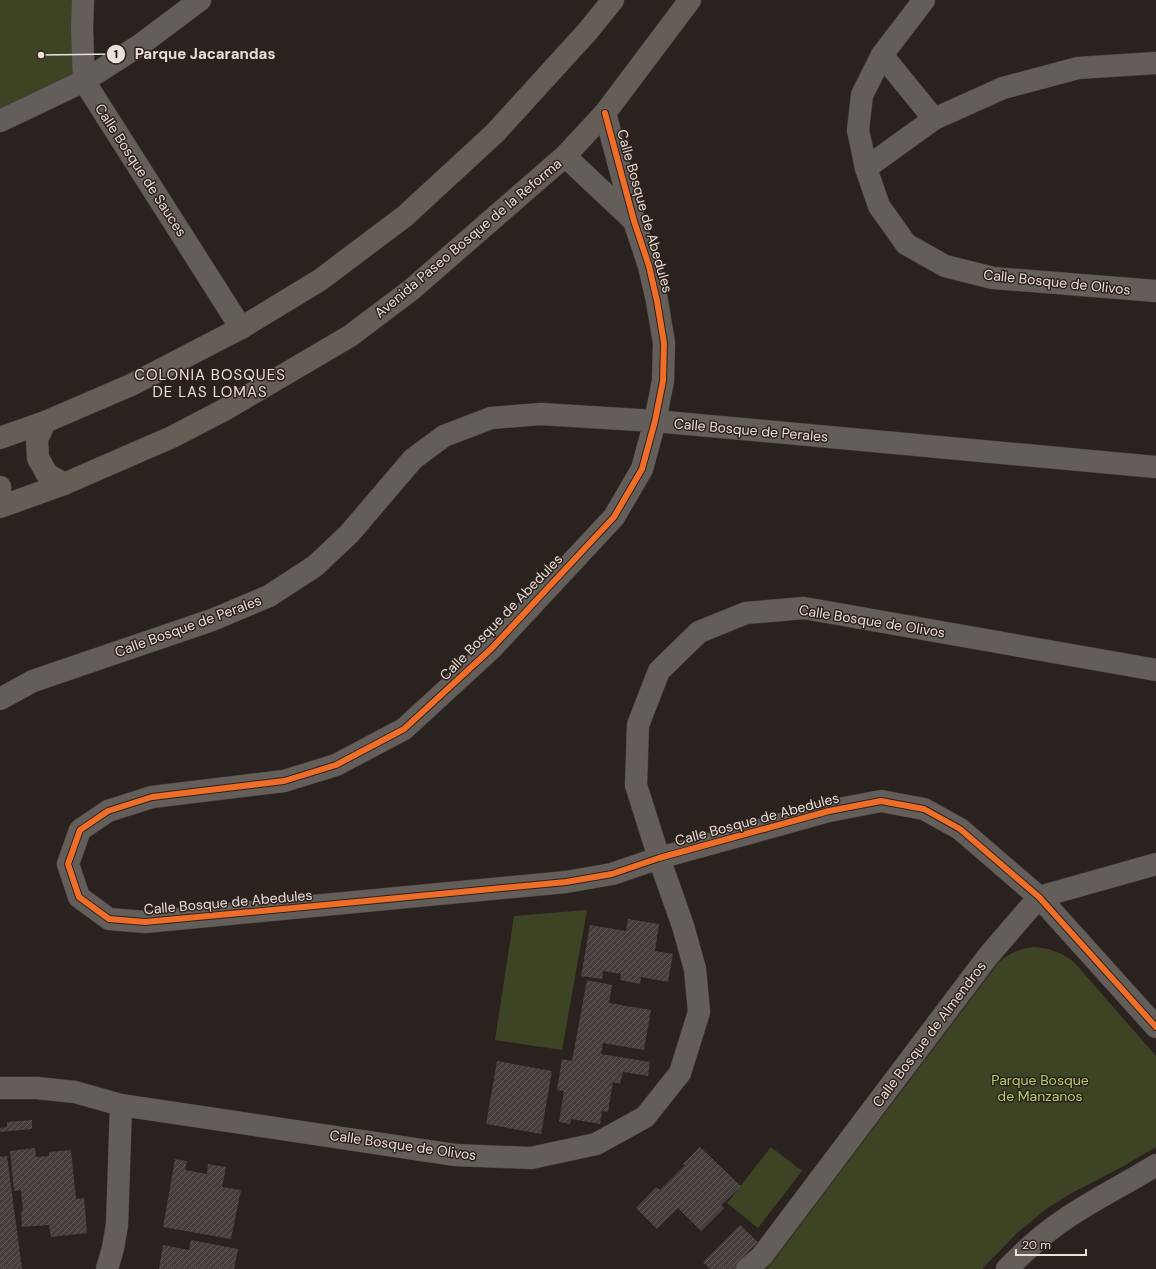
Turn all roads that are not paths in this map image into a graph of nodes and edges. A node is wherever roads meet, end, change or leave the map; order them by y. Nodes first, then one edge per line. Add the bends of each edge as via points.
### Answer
1 (83, 0) edge
2 (200, 0) edge
3 (613, 0) edge
4 (690, 0) edge
5 (924, 0) edge
6 (882, 55) junction
7 (1156, 63) edge
8 (84, 81) junction
9 (605, 113) junction
10 (934, 119) junction
11 (0, 121) edge
12 (565, 156) junction
13 (866, 168) junction
14 (634, 221) junction
15 (1156, 291) edge
16 (241, 328) junction
17 (656, 421) junction
18 (45, 422) junction
19 (0, 438) edge
20 (1156, 468) edge
21 (64, 484) junction
22 (0, 487) edge
23 (0, 494) edge
24 (0, 507) edge
25 (1156, 670) edge
26 (0, 699) edge
27 (659, 858) junction
28 (1156, 864) edge
29 (1039, 897) junction
30 (1156, 1027) edge
31 (0, 1088) edge
32 (120, 1105) junction
33 (1156, 1165) edge
34 (107, 1269) edge
35 (747, 1269) edge
36 (1007, 1269) edge

1 - 8 street
2 - 8 street via 140,45
3 - 16 main road via 495,133 405,216 320,280
4 - 9 main road, Avenida Paseo Bosque de la Reforma
5 - 6 street, Calle Bosque de Olivos
6 - 10 street
6 - 13 street, Calle Bosque de Olivos via 862,96 858,130
7 - 10 street via 1078,68 1003,88
8 - 11 street
8 - 16 street, Calle Bosque de Sauces
9 - 12 main road, Avenida Paseo Bosque de la Reforma
9 - 14 street, Calle Bosque de Abedules
10 - 13 street
12 - 14 street, Calle Bosque de Abedules
12 - 21 main road, Avenida Paseo Bosque de la Reforma via 411,290 350,336 218,414
13 - 15 street, Calle Bosque de Olivos via 879,206 906,244 945,266 993,278
14 - 17 street, Calle Bosque de Abedules via 649,266 664,343 663,381
16 - 18 main road via 131,385
17 - 20 street, Calle Bosque de Perales
17 - 26 street, Calle Bosque de Perales via 541,414 491,418 444,436 413,459 350,534 315,566 269,596 212,620 33,681
17 - 27 street, Calle Bosque de Abedules via 642,469 614,517 491,649 404,729 336,766 284,781 152,798 108,811 80,830 68,864 79,896 85,901 109,919 145,922 566,882 612,874
18 - 19 main road
18 - 21 main road via 37,439 38,458 47,474
21 - 24 main road, Avenida Paseo Bosque de la Reforma
22 - 23 main road
25 - 27 street, Calle Bosque de Olivos via 804,608 746,613 699,632 659,671 638,725 636,785
27 - 29 street, Calle Bosque de Abedules via 829,811 882,801 924,809 960,829
27 - 32 street, Calle Bosque de Olivos via 695,969 699,1012 680,1073 645,1117 596,1144 531,1158 455,1155
28 - 29 street
29 - 30 street, Calle Bosque de Abedules
29 - 35 street, Calle Bosque de Almendros via 989,955 762,1256
31 - 32 street, Calle Bosque de Olivos via 75,1092
32 - 34 street via 117,1225 114,1248
33 - 36 street via 1057,1224

